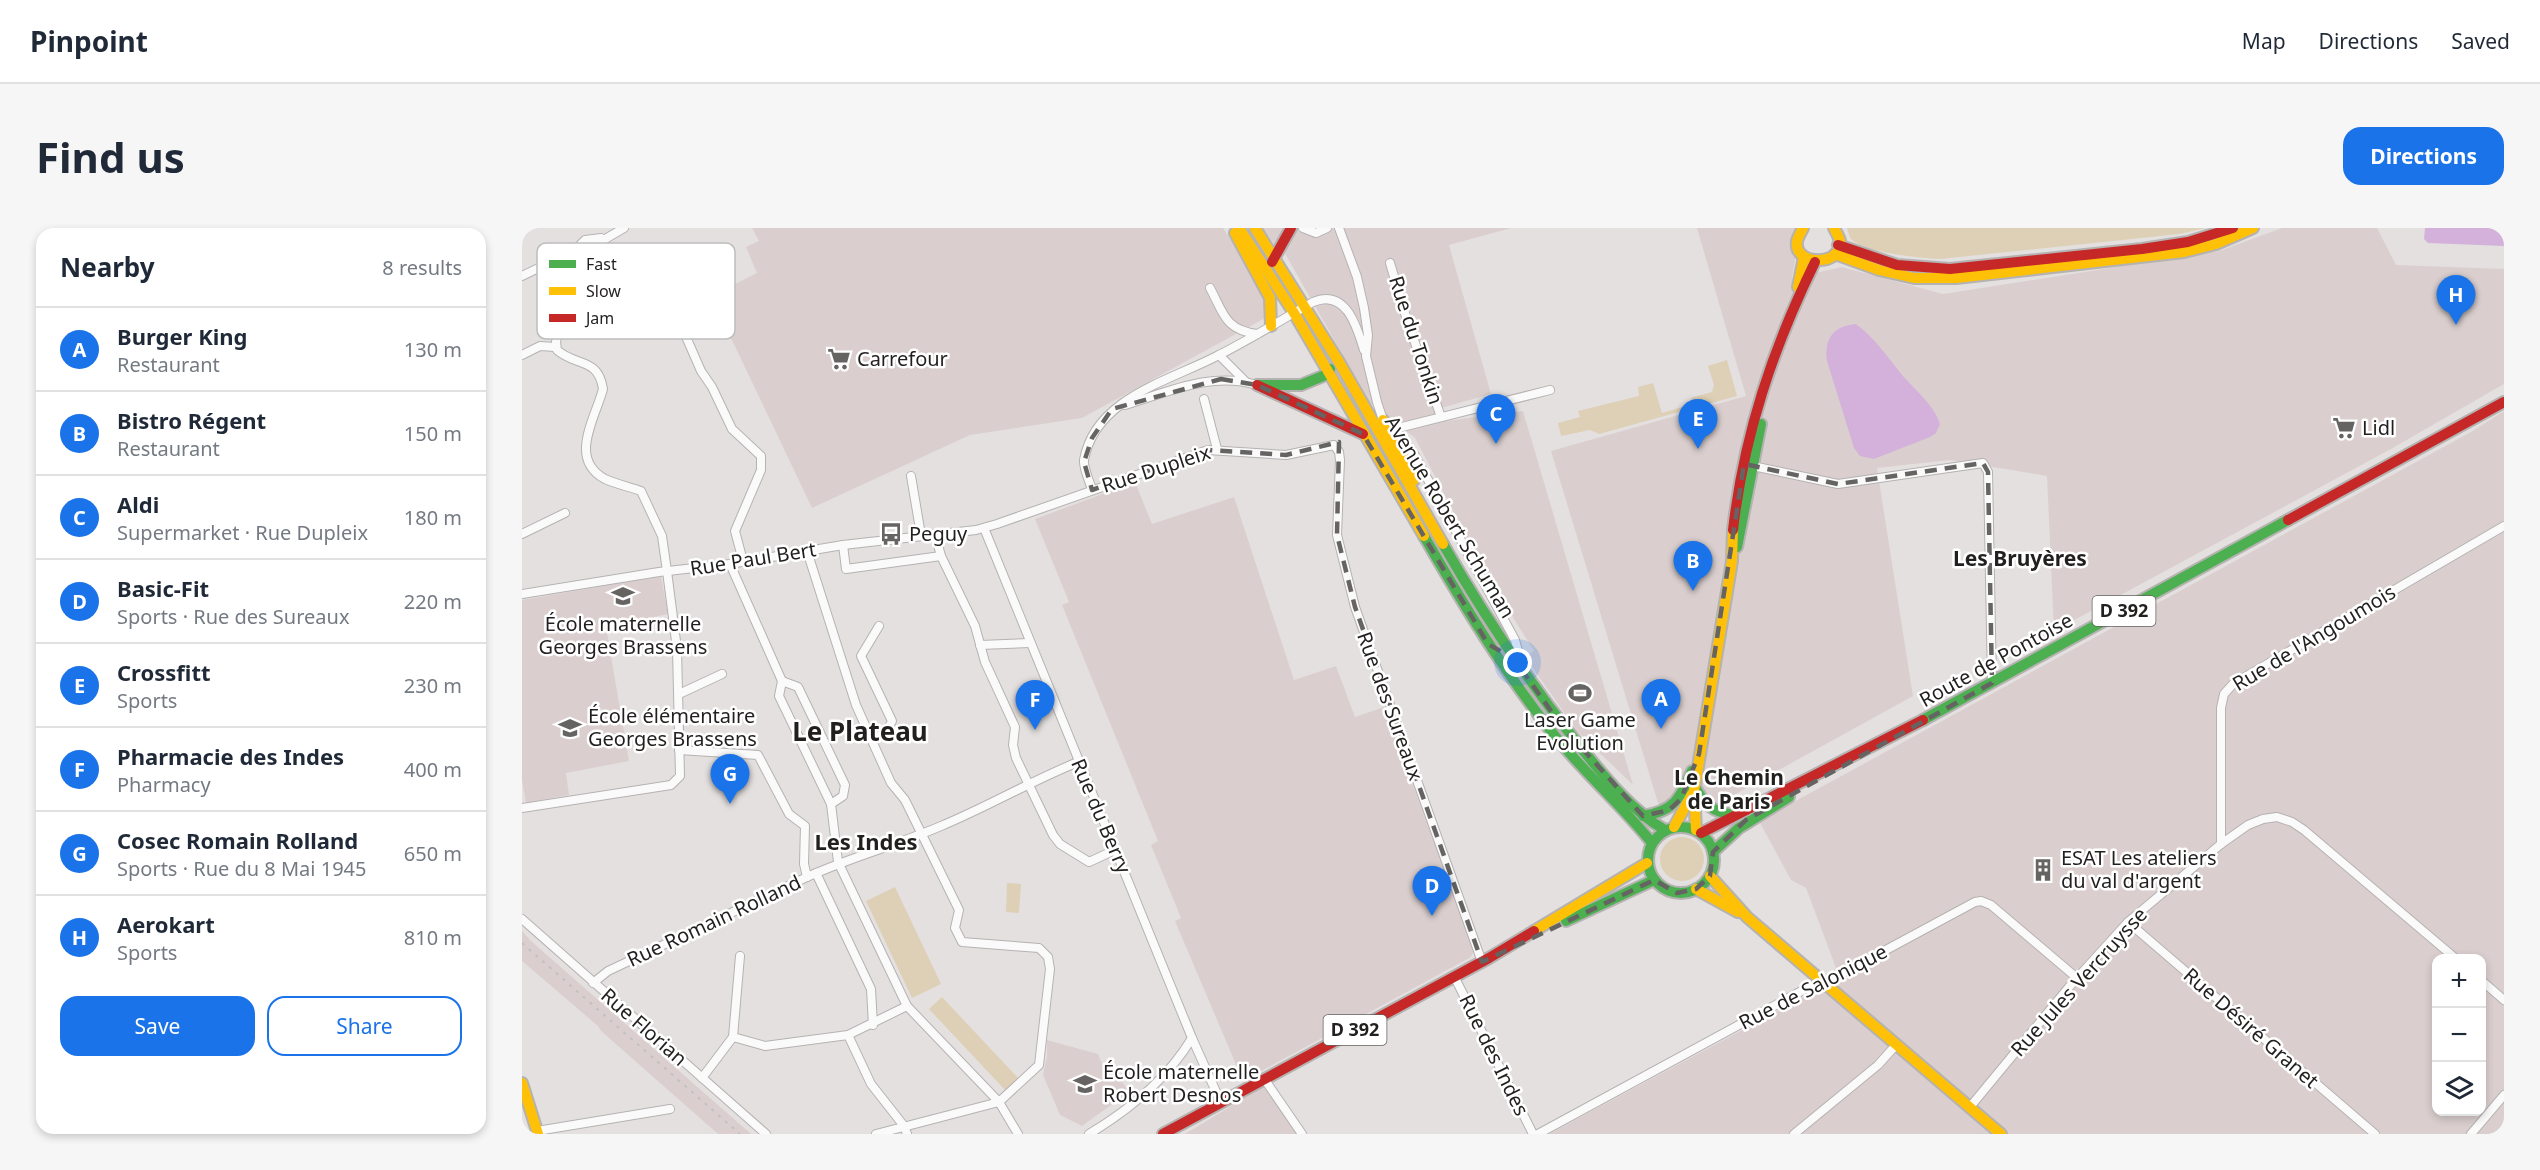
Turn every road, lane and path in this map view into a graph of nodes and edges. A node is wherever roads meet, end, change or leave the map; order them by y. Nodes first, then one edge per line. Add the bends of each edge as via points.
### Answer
1 (624, 228) edge
2 (1232, 228) edge
3 (1239, 228) edge
4 (1255, 228) edge
5 (1291, 228) edge
6 (1303, 228) edge
7 (1327, 228) edge
8 (1339, 228) edge
9 (1803, 228) edge
10 (1834, 228) edge
11 (2233, 228) edge
12 (2253, 228) edge
13 (582, 243) edge
14 (1837, 250) junction
15 (1274, 256) junction
16 (1804, 257) junction
17 (1815, 262) junction
18 (1390, 263) dead end
19 (537, 270) edge
20 (1269, 273) junction
21 (522, 276) edge
22 (1210, 288) dead end
23 (1797, 297) junction
24 (1305, 306) junction
25 (1294, 313) junction
26 (1271, 326) junction
27 (1257, 334) junction
28 (557, 339) edge
29 (687, 339) dead end
30 (555, 347) junction
31 (522, 355) edge
32 (1219, 355) junction
33 (1366, 356) junction
34 (1335, 358) junction
35 (1328, 374) junction
36 (1245, 381) junction
37 (1257, 385) junction
38 (1550, 390) dead end
39 (1203, 399) dead end
40 (2504, 402) edge
41 (1112, 409) junction
42 (1441, 417) junction
43 (1383, 420) junction
44 (1394, 429) junction
45 (1363, 434) junction
46 (1334, 445) joint
47 (1217, 449) junction
48 (1748, 465) junction
49 (912, 476) dead end
50 (1092, 490) junction
51 (565, 513) dead end
52 (2504, 526) edge
53 (984, 528) junction
54 (522, 534) edge
55 (935, 534) junction
56 (921, 535) junction
57 (843, 545) junction
58 (807, 551) junction
59 (1447, 551) junction
60 (941, 556) junction
61 (743, 561) junction
62 (730, 564) junction
63 (667, 571) junction
64 (522, 594) edge
65 (879, 626) dead end
66 (1030, 643) junction
67 (1488, 644) junction
68 (980, 645) junction
69 (1516, 655) junction
70 (722, 674) dead end
71 (782, 681) junction
72 (1992, 683) junction
73 (679, 694) junction
74 (873, 740) junction
75 (1879, 744) junction
76 (679, 750) junction
77 (1699, 754) junction
78 (1078, 762) junction
79 (1028, 783) junction
80 (1694, 788) junction
81 (831, 804) junction
82 (522, 808) edge
83 (1738, 815) junction
84 (1643, 816) junction
85 (1670, 829) junction
86 (1699, 832) junction
87 (921, 833) junction
88 (1652, 843) junction
89 (2221, 844) junction
90 (1115, 850) junction
91 (1713, 852) junction
92 (838, 862) junction
93 (1647, 863) junction
94 (816, 873) junction
95 (1710, 876) junction
96 (807, 877) junction
97 (1654, 880) junction
98 (1696, 889) junction
99 (1747, 917) junction
100 (522, 919) edge
101 (2128, 922) junction
102 (2450, 954) edge
103 (740, 956) dead end
104 (1486, 960) junction
105 (1454, 976) junction
106 (2077, 978) junction
107 (1823, 982) junction
108 (593, 983) junction
109 (2486, 985) edge
110 (2504, 1000) edge
111 (907, 1006) junction
112 (873, 1025) junction
113 (848, 1035) junction
114 (733, 1037) junction
115 (1192, 1038) junction
116 (1896, 1045) junction
117 (702, 1078) junction
118 (1265, 1080) junction
119 (522, 1083) edge
120 (2504, 1095) edge
121 (999, 1102) junction
122 (1221, 1103) junction
123 (1970, 1107) junction
124 (670, 1109) dead end
125 (906, 1130) edge
126 (538, 1132) edge
127 (766, 1134) edge
128 (876, 1134) edge
129 (1018, 1134) edge
130 (1089, 1134) edge
131 (1163, 1134) edge
132 (1302, 1134) edge
133 (1533, 1134) edge
134 (1538, 1134) edge
135 (1794, 1134) edge
136 (2001, 1134) edge
137 (2374, 1134) edge
138 (2471, 1134) edge

1 - 13 street
2 - 26 main road via 1270,298
3 - 20 main road, Avenue Robert Schuman
4 - 15 main road, Avenue Robert Schuman
5 - 15 main road
6 - 7 street via 1316,233
8 - 33 street via 1364,308
9 - 16 main road via 1797,241
10 - 14 main road
11 - 14 main road via 2169,246 1955,268 1916,268
12 - 14 main road via 2184,252 1956,278 1914,278 1879,270
14 - 17 main road via 1827,260
15 - 20 main road
15 - 24 main road, Avenue Robert Schuman
16 - 17 main road
16 - 23 main road
17 - 23 main road
18 - 42 street, Rue du Tonkin
19 - 21 street
20 - 25 main road, Avenue Robert Schuman
22 - 27 street via 1232,326 1240,332
23 - 48 main road via 1765,384
24 - 25 street
24 - 33 street via 1323,299 1342,305 1352,316
24 - 34 main road, Avenue Robert Schuman
25 - 26 street
25 - 35 main road, Avenue Robert Schuman
26 - 27 street
27 - 32 street
28 - 30 street
29 - 61 street via 732,429 761,456 761,470 735,531
30 - 31 street via 540,346
30 - 63 street via 597,370 603,389 585,454 594,471 606,479 642,491 662,536
32 - 36 street
32 - 41 street
33 - 43 street
34 - 35 main road
34 - 59 main road, Avenue Robert Schuman
35 - 37 main road via 1301,385
35 - 45 main road, Avenue Robert Schuman
36 - 37 street
36 - 41 street via 1196,383
37 - 45 main road
38 - 42 street
39 - 47 street
40 - 72 main road, Route de Pontoise / D 392
41 - 50 street via 1092,438 1084,462
42 - 44 street
43 - 44 street
43 - 59 main road
44 - 69 street via 1414,454 1515,640
45 - 67 main road, Avenue Robert Schuman
46 - 47 street, Rue Dupleix via 1286,455
46 - 104 street, Rue des Sureaux via 1340,460 1337,535 1354,608
47 - 50 street, Rue Dupleix
48 - 72 street via 1838,484 1983,464 1988,472
48 - 77 main road via 1736,505 1732,561
49 - 56 street
50 - 53 street, Rue Dupleix
51 - 54 street
52 - 89 street, Rue de l'Angoumois via 2233,684 2224,694
53 - 55 street, Rue Paul Bert
53 - 66 street, Rue du Berry
55 - 56 street, Rue Paul Bert
55 - 60 street
56 - 57 street, Rue Paul Bert
57 - 58 street, Rue Paul Bert
57 - 60 street via 846,569
58 - 61 street, Rue Paul Bert
58 - 74 street via 856,705
59 - 69 main road, Avenue Robert Schuman
60 - 68 street via 975,626
61 - 62 street, Rue Paul Bert
62 - 63 street, Rue Paul Bert
62 - 71 street
63 - 64 street, Rue Paul Bert
63 - 73 street
65 - 74 street via 861,656 892,721 887,731
66 - 68 street
66 - 78 street, Rue du Berry
67 - 69 main road via 1502,656
67 - 88 main road, Avenue Robert Schuman via 1552,733
68 - 79 street via 1015,727 1014,752
69 - 84 main road, Avenue Robert Schuman via 1561,725
70 - 73 street
71 - 81 street via 779,696
71 - 81 street via 798,687 845,785 843,796
72 - 75 main road, Route de Pontoise / D 392
73 - 76 street
74 - 87 street
75 - 83 main road, Route de Pontoise / D 392
75 - 91 main road, Route de Pontoise / D 392 via 1746,820
76 - 82 street via 678,780 671,785
76 - 96 street via 758,754 789,814 805,826
77 - 80 main road
77 - 84 main road via 1681,799 1669,810
78 - 79 street, Rue Romain Rolland
78 - 90 street, Rue du Berry
79 - 87 street, Rue Romain Rolland
79 - 90 street via 1060,844 1089,862
80 - 83 main road via 1713,811
80 - 85 main road
80 - 86 main road
81 - 92 street
83 - 86 main road, Route de Pontoise / D 392
84 - 85 main road, Avenue Robert Schuman via 1652,824
85 - 86 main road
85 - 88 main road
86 - 91 main road
87 - 92 street, Rue Romain Rolland
87 - 121 street via 959,910 955,928 962,942 1039,948 1048,957 1040,1065
88 - 93 main road
89 - 101 street, Rue Jules Vercruysse
89 - 102 street, Rue Jules Vercruysse via 2263,819 2277,817 2292,822
90 - 115 street, Rue du Berry
91 - 95 main road
92 - 94 street, Rue Romain Rolland
92 - 111 street
93 - 97 main road
93 - 104 main road, D 392
94 - 96 street, Rue Romain Rolland
94 - 112 street via 871,989
95 - 98 main road
95 - 99 main road
96 - 108 street, Rue Romain Rolland via 608,972
97 - 98 main road via 1677,893
97 - 104 main road, D 392
98 - 99 main road
99 - 107 main road
100 - 108 street, Rue Florian
101 - 106 street, Rue Jules Vercruysse
101 - 137 street, Rue Désiré Granet
103 - 114 street
104 - 105 main road, D 392
105 - 118 main road, D 392
105 - 133 street, Rue des Indes
106 - 107 street, Rue de Salonique via 1982,901
106 - 123 street, Rue Jules Vercruysse
107 - 116 main road
107 - 134 street, Rue de Salonique
108 - 117 street, Rue Florian
109 - 110 street
111 - 112 street
111 - 121 street
112 - 113 street
113 - 114 street via 765,1046
113 - 125 street via 871,1084
114 - 117 street
115 - 122 street, Rue du Berry
115 - 130 street via 1170,1070
116 - 123 main road
116 - 135 street via 1878,1065
117 - 127 street, Rue Florian
118 - 122 main road, D 392
118 - 132 street
119 - 126 main road
120 - 138 street
121 - 125 street
121 - 129 street
122 - 131 main road, D 392
123 - 136 main road
124 - 126 street
125 - 128 street

